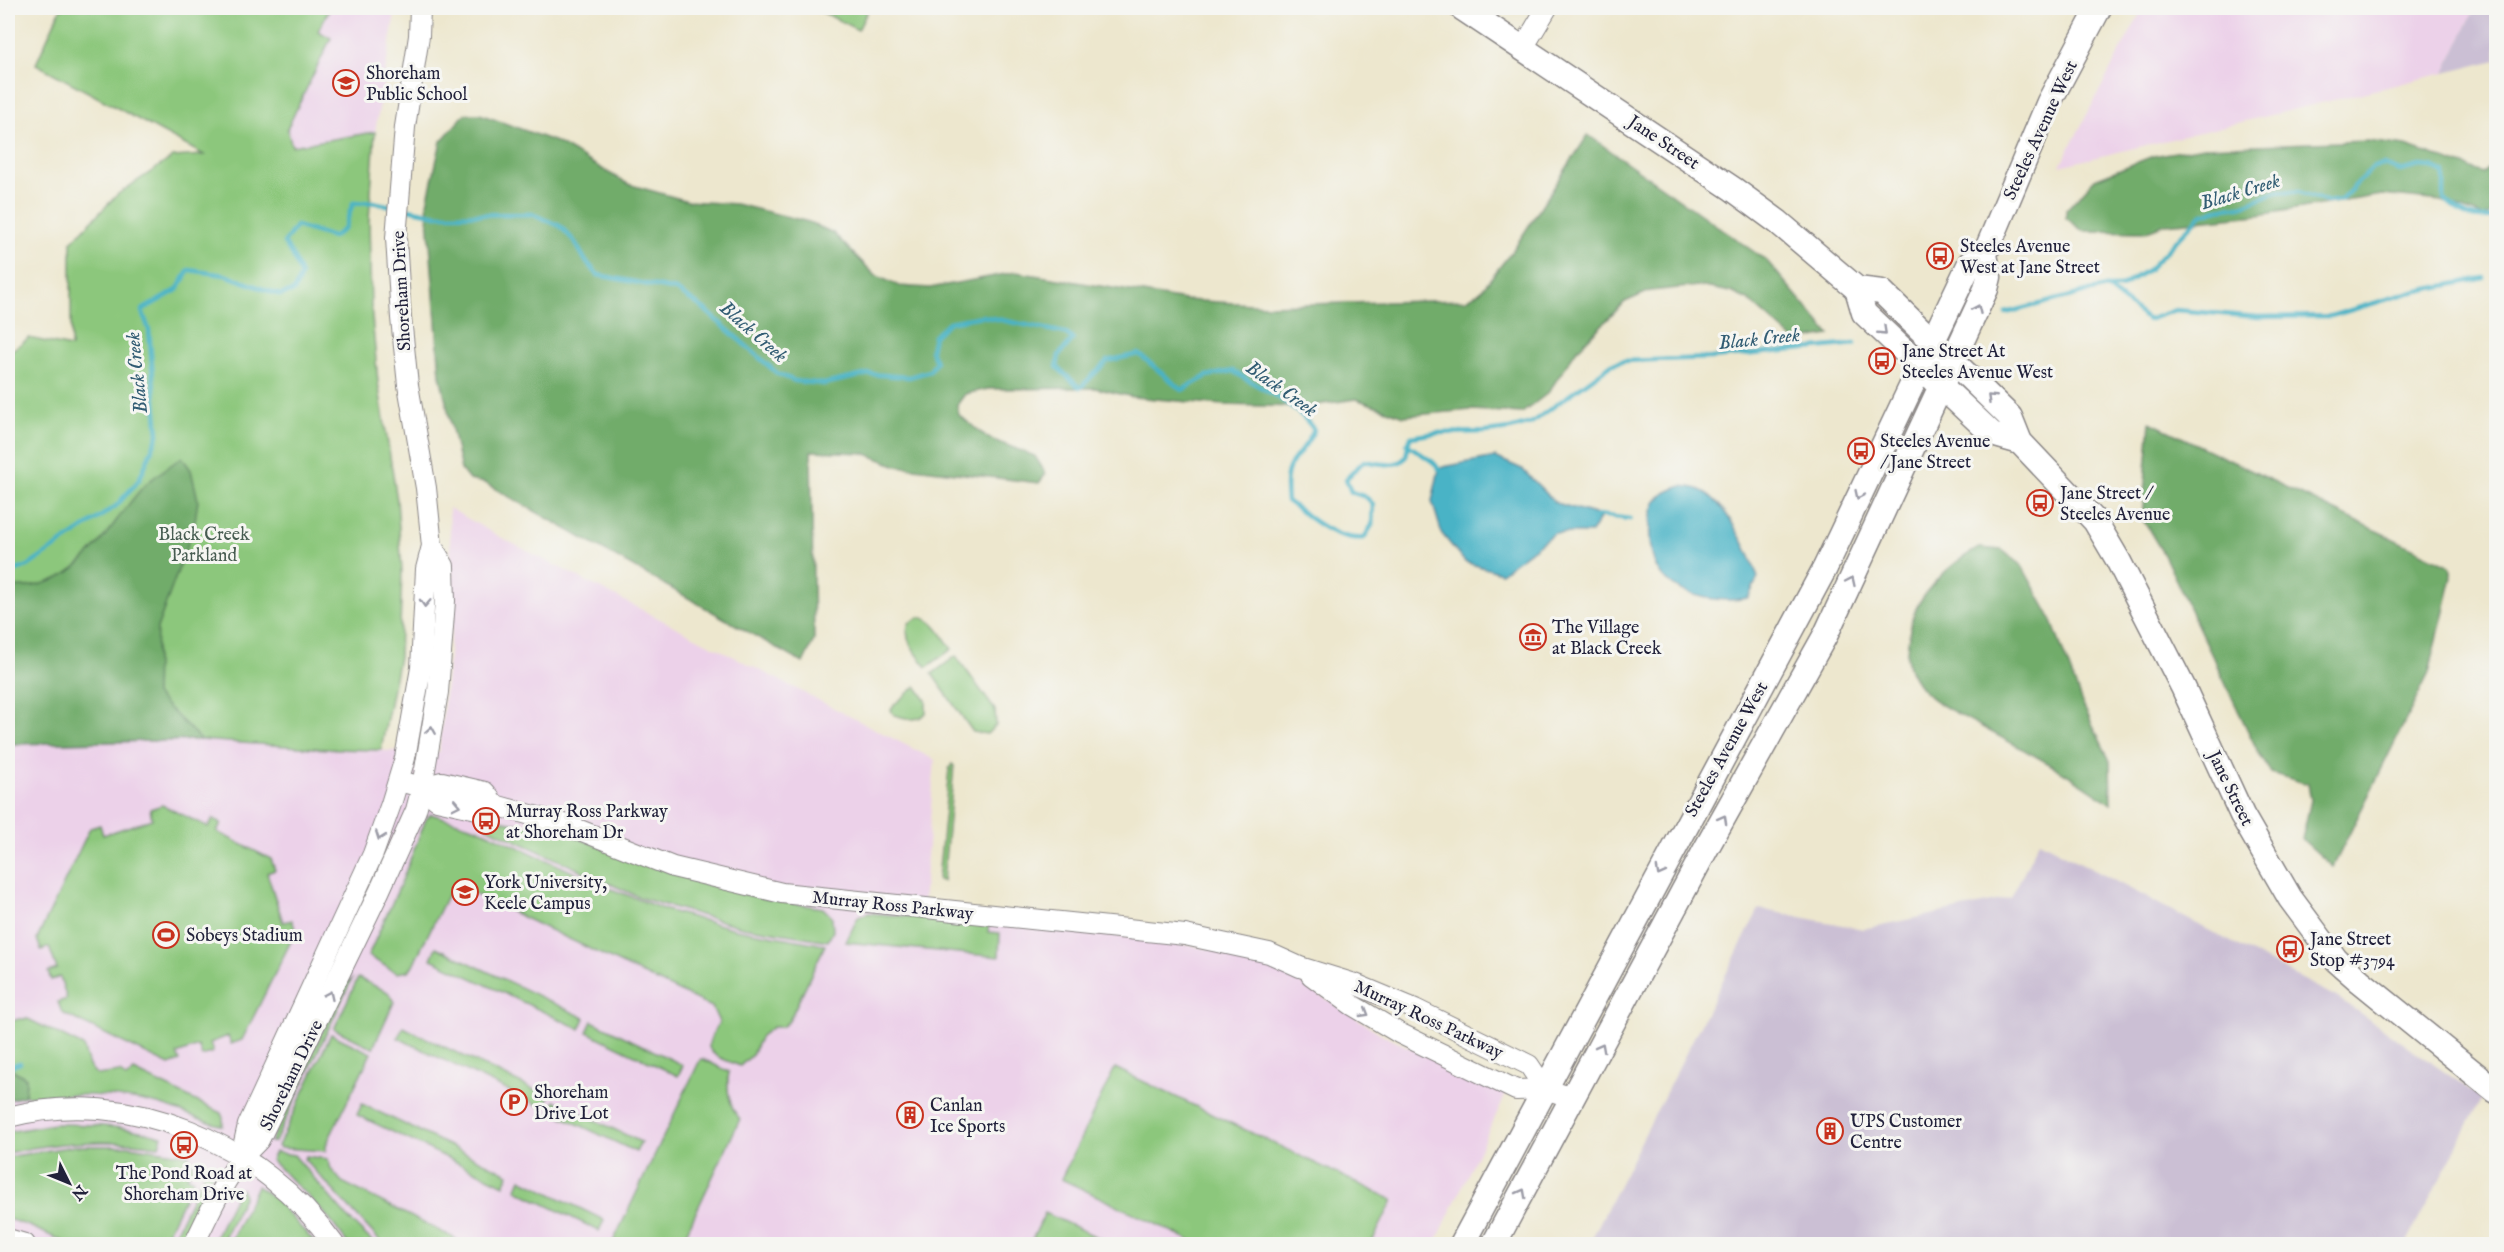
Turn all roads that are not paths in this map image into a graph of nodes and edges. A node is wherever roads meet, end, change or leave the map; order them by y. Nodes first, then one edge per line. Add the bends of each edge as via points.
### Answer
1 (420, 8) edge
2 (430, 8) edge
3 (1462, 8) edge
4 (1547, 8) edge
5 (2099, 8) edge
6 (419, 36) junction
7 (1523, 48) junction
8 (1984, 254) junction
9 (1857, 289) junction
10 (1932, 342) junction
11 (1953, 361) junction
12 (1921, 367) junction
13 (1941, 387) junction
14 (2020, 442) junction
15 (432, 546) junction
16 (399, 781) junction
17 (422, 787) junction
18 (1681, 833) junction
19 (1707, 847) junction
20 (1300, 967) junction
21 (1545, 1089) junction
22 (2496, 1091) edge
23 (1573, 1098) junction
24 (8, 1118) edge
25 (241, 1156) junction
26 (8, 1239) edge
27 (25, 1245) edge
28 (194, 1245) edge
29 (334, 1245) edge
30 (1462, 1245) edge
31 (1494, 1245) edge

1 - 6 street, Shoreham Drive
2 - 6 street, Shoreham Drive
3 - 7 main road, Jane Street
4 - 7 street
5 - 8 main road, Steeles Avenue West via 2049,102
6 - 15 street, Shoreham Drive via 405,127 396,238 400,318
7 - 9 main road, Jane Street via 1733,189
8 - 10 main road, Steeles Avenue West via 1970,263
11 -> 8 main road, Steeles Avenue West via 1986,289 1989,277
9 - 10 main road, Jane Street via 1882,292
9 -> 12 main road, Jane Street via 1864,313
10 - 11 main road, Jane Street
10 - 12 main road, Steeles Avenue West
11 - 13 main road, Steeles Avenue West
14 -> 11 main road, Jane Street via 2010,417
12 - 13 main road, Jane Street
12 -> 18 main road, Steeles Avenue West via 1824,568
13 - 14 main road, Jane Street via 1992,434
19 -> 13 main road, Steeles Avenue West via 1826,634
14 - 22 main road, Jane Street via 2095,521 2183,687 2242,815 2290,898 2336,960
15 -> 16 street, Shoreham Drive via 426,569 421,668
17 -> 15 street, Shoreham Drive via 438,692 445,601 444,566
16 - 17 street, Murray Ross Parkway
16 -> 25 street, Shoreham Drive via 373,854 248,1125
17 - 20 street, Murray Ross Parkway via 437,800 477,809 495,805 567,825 673,867 782,893 1185,935 1269,953
25 -> 17 street, Shoreham Drive via 259,1140 272,1115 397,854
18 - 19 main road
18 -> 21 main road, Steeles Avenue West
23 -> 19 main road, Steeles Avenue West
20 -> 21 street, Murray Ross Parkway via 1399,1033 1516,1090
20 - 21 street, Murray Ross Parkway via 1365,988 1529,1065
21 - 23 street, Murray Ross Parkway
21 - 30 main road, Steeles Avenue West
31 -> 23 main road, Steeles Avenue West
24 - 25 street via 71,1108 126,1112 166,1121 219,1142
25 - 28 street
25 - 29 street via 298,1202
26 - 27 street

